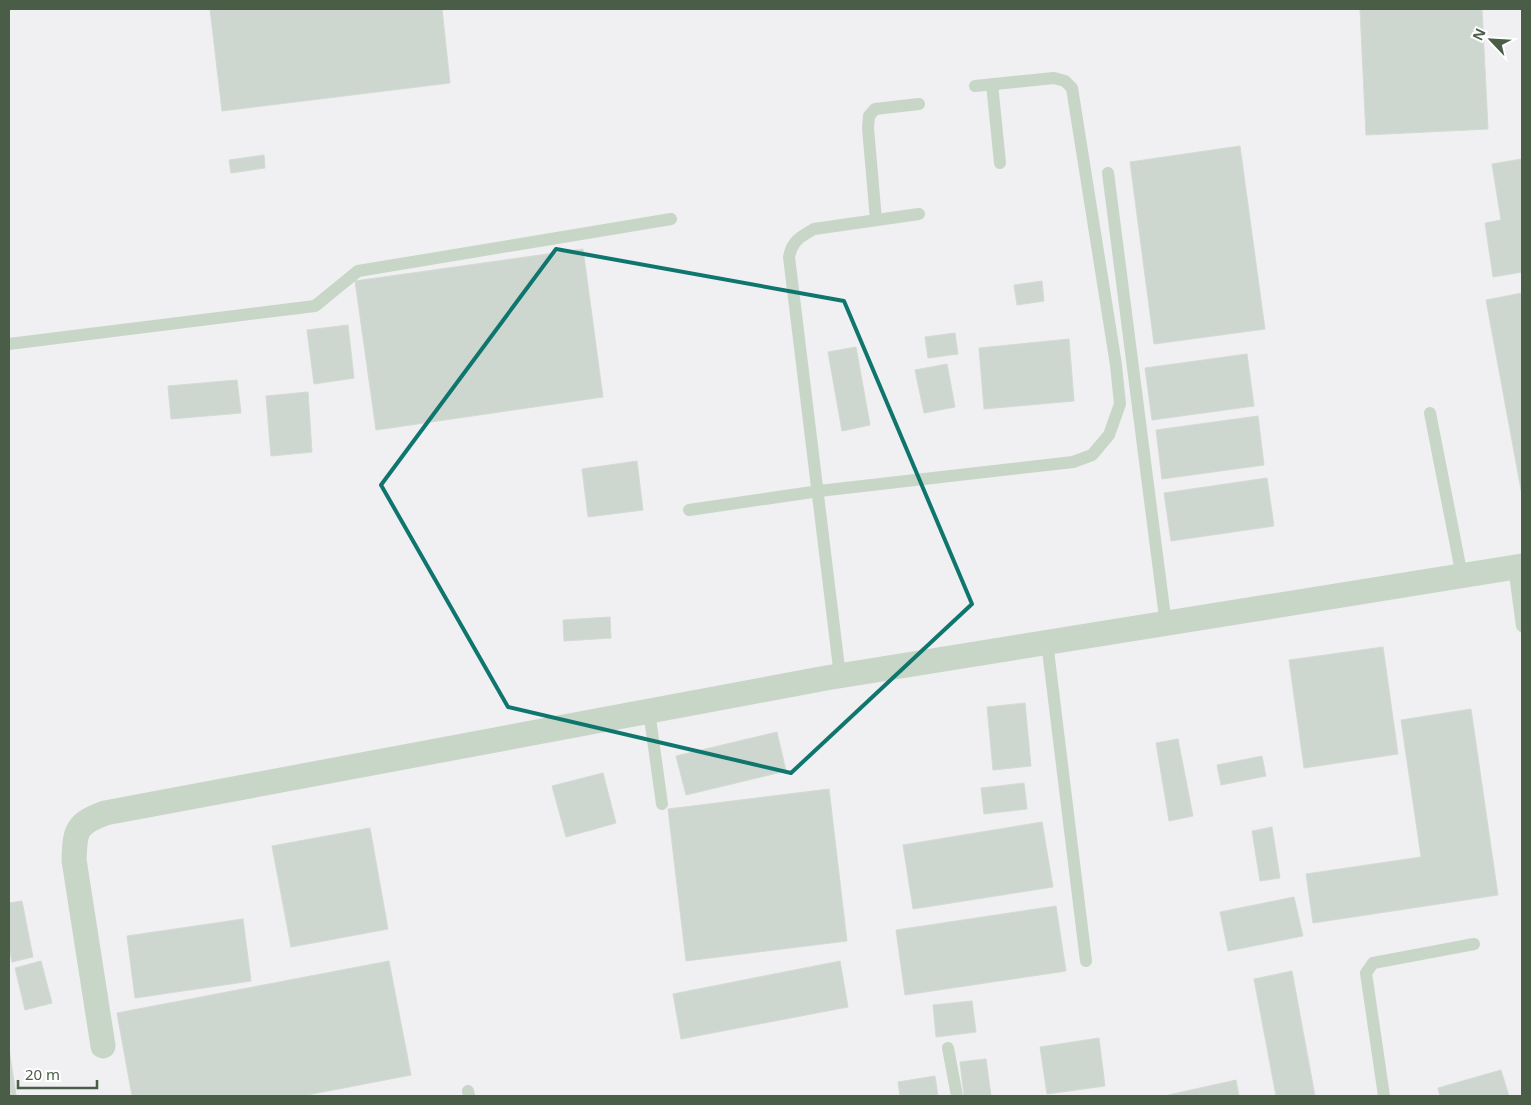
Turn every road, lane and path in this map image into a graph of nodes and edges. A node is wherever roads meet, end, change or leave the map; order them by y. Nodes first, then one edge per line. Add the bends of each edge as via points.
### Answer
1 (992, 84) junction
2 (975, 86) dead end
3 (919, 104) dead end
4 (1000, 163) dead end
5 (1108, 173) dead end
6 (919, 214) dead end
7 (670, 219) dead end
8 (876, 220) junction
9 (9, 344) edge
10 (1430, 413) dead end
11 (819, 492) junction
12 (689, 510) dead end
13 (1518, 567) edge
14 (1462, 576) junction
15 (1166, 624) junction
16 (1522, 626) edge
17 (1047, 642) junction
18 (840, 676) junction
19 (649, 712) junction
20 (662, 804) dead end
21 (1474, 944) dead end
22 (1086, 961) dead end
23 (103, 1046) dead end
24 (948, 1048) dead end
25 (957, 1096) edge
26 (1384, 1096) edge

1 - 2 lane
1 - 4 lane
1 - 11 lane via 1054,78 1065,81 1072,88 1116,365 1120,404 1109,435 1092,455 1074,462
3 - 8 lane via 875,109 868,116
5 - 15 lane
6 - 8 lane
7 - 9 lane via 358,270 315,306
8 - 11 lane via 814,229 791,245 789,257
10 - 14 lane
11 - 12 lane
11 - 18 lane
13 - 14 street
13 - 16 lane
14 - 15 street
15 - 17 street
17 - 18 street
17 - 22 lane
18 - 19 street
19 - 20 lane
19 - 23 street via 115,811 85,820 74,838 74,860
21 - 26 lane via 1373,963 1366,973
24 - 25 lane

